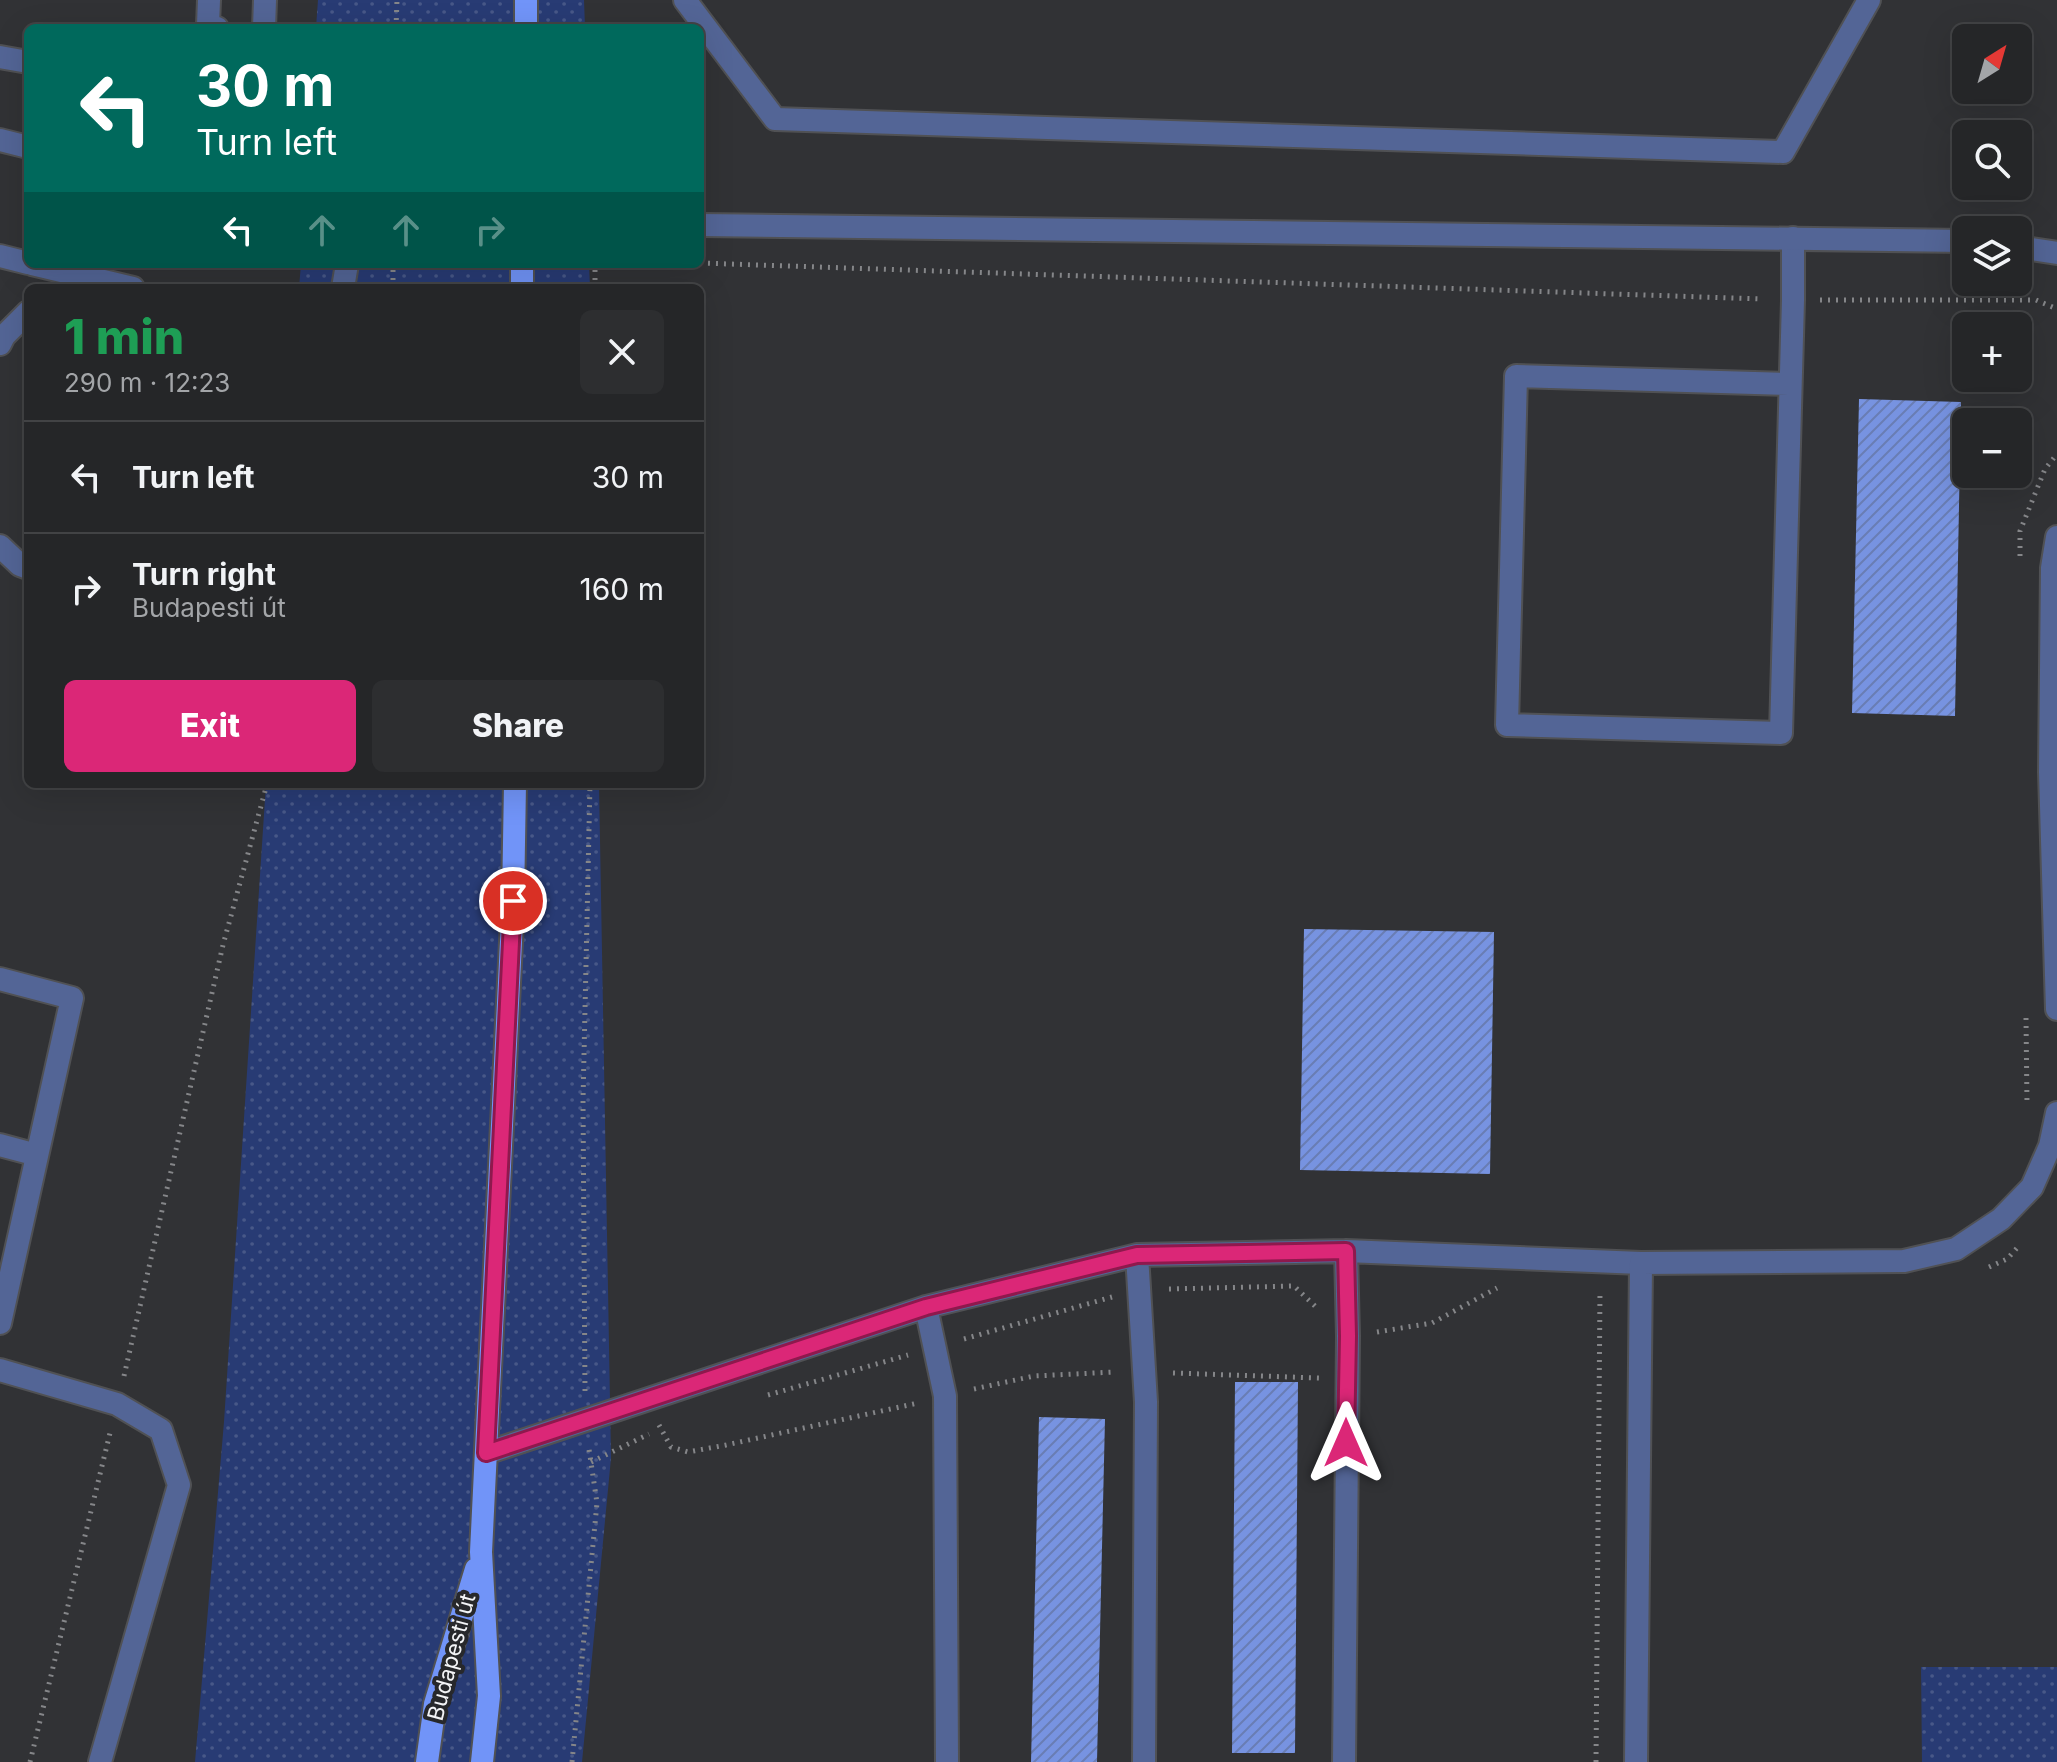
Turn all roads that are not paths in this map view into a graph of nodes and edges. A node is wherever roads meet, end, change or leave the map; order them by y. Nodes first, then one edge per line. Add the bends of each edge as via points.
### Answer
1 (209, 0) edge
2 (265, 0) edge
3 (526, 0) edge
4 (685, 0) edge
5 (1869, 0) edge
6 (208, 24) edge
7 (264, 24) edge
8 (526, 24) edge
9 (703, 24) edge
10 (704, 25) edge
11 (0, 57) edge
12 (24, 61) edge
13 (0, 140) edge
14 (24, 146) edge
15 (704, 225) edge
16 (1793, 238) junction
17 (1952, 241) edge
18 (2032, 249) edge
19 (2057, 253) edge
20 (0, 256) edge
21 (24, 262) edge
22 (37, 268) edge
23 (59, 280) edge
24 (96, 284) edge
25 (24, 316) edge
26 (0, 344) edge
27 (1789, 384) junction
28 (2057, 537) edge
29 (0, 546) edge
30 (24, 566) edge
31 (515, 788) edge
32 (0, 979) edge
33 (2057, 1009) edge
34 (2057, 1113) edge
35 (0, 1145) edge
36 (37, 1155) junction
37 (1346, 1251) junction
38 (1137, 1255) junction
39 (1641, 1263) junction
40 (926, 1307) junction
41 (1, 1317) edge
42 (0, 1370) edge
43 (486, 1453) junction
44 (481, 1552) junction
45 (100, 1762) edge
46 (427, 1762) edge
47 (482, 1762) edge
48 (947, 1762) edge
49 (1144, 1762) edge
50 (1344, 1762) edge
51 (1636, 1762) edge

1 - 6 street
2 - 7 street
3 - 8 main road
4 - 9 street
5 - 10 street via 1783,152 775,119
11 - 12 street
13 - 14 street
15 - 16 street
16 - 17 street
16 - 27 street
18 - 19 street
20 - 21 street
22 - 23 street
23 - 24 street
25 - 26 street
27 - 27 street via 1516,376 1507,725 1781,733
28 - 33 street via 2052,568 2050,772
29 - 30 street
31 - 43 main road, Budapesti út
32 - 36 street via 72,998
34 - 39 street via 2032,1187 2001,1219 1956,1249 1904,1261
35 - 36 street
36 - 41 street
37 - 38 street
37 - 39 street
37 - 50 street
38 - 40 street
38 - 49 street via 1146,1402
39 - 51 street
40 - 43 street
40 - 48 street via 945,1396
42 - 45 street via 117,1404 161,1430 179,1485
43 - 44 main road, Budapesti út
44 - 46 main road, Budapesti út via 435,1704
44 - 47 main road, Budapesti út via 489,1696

